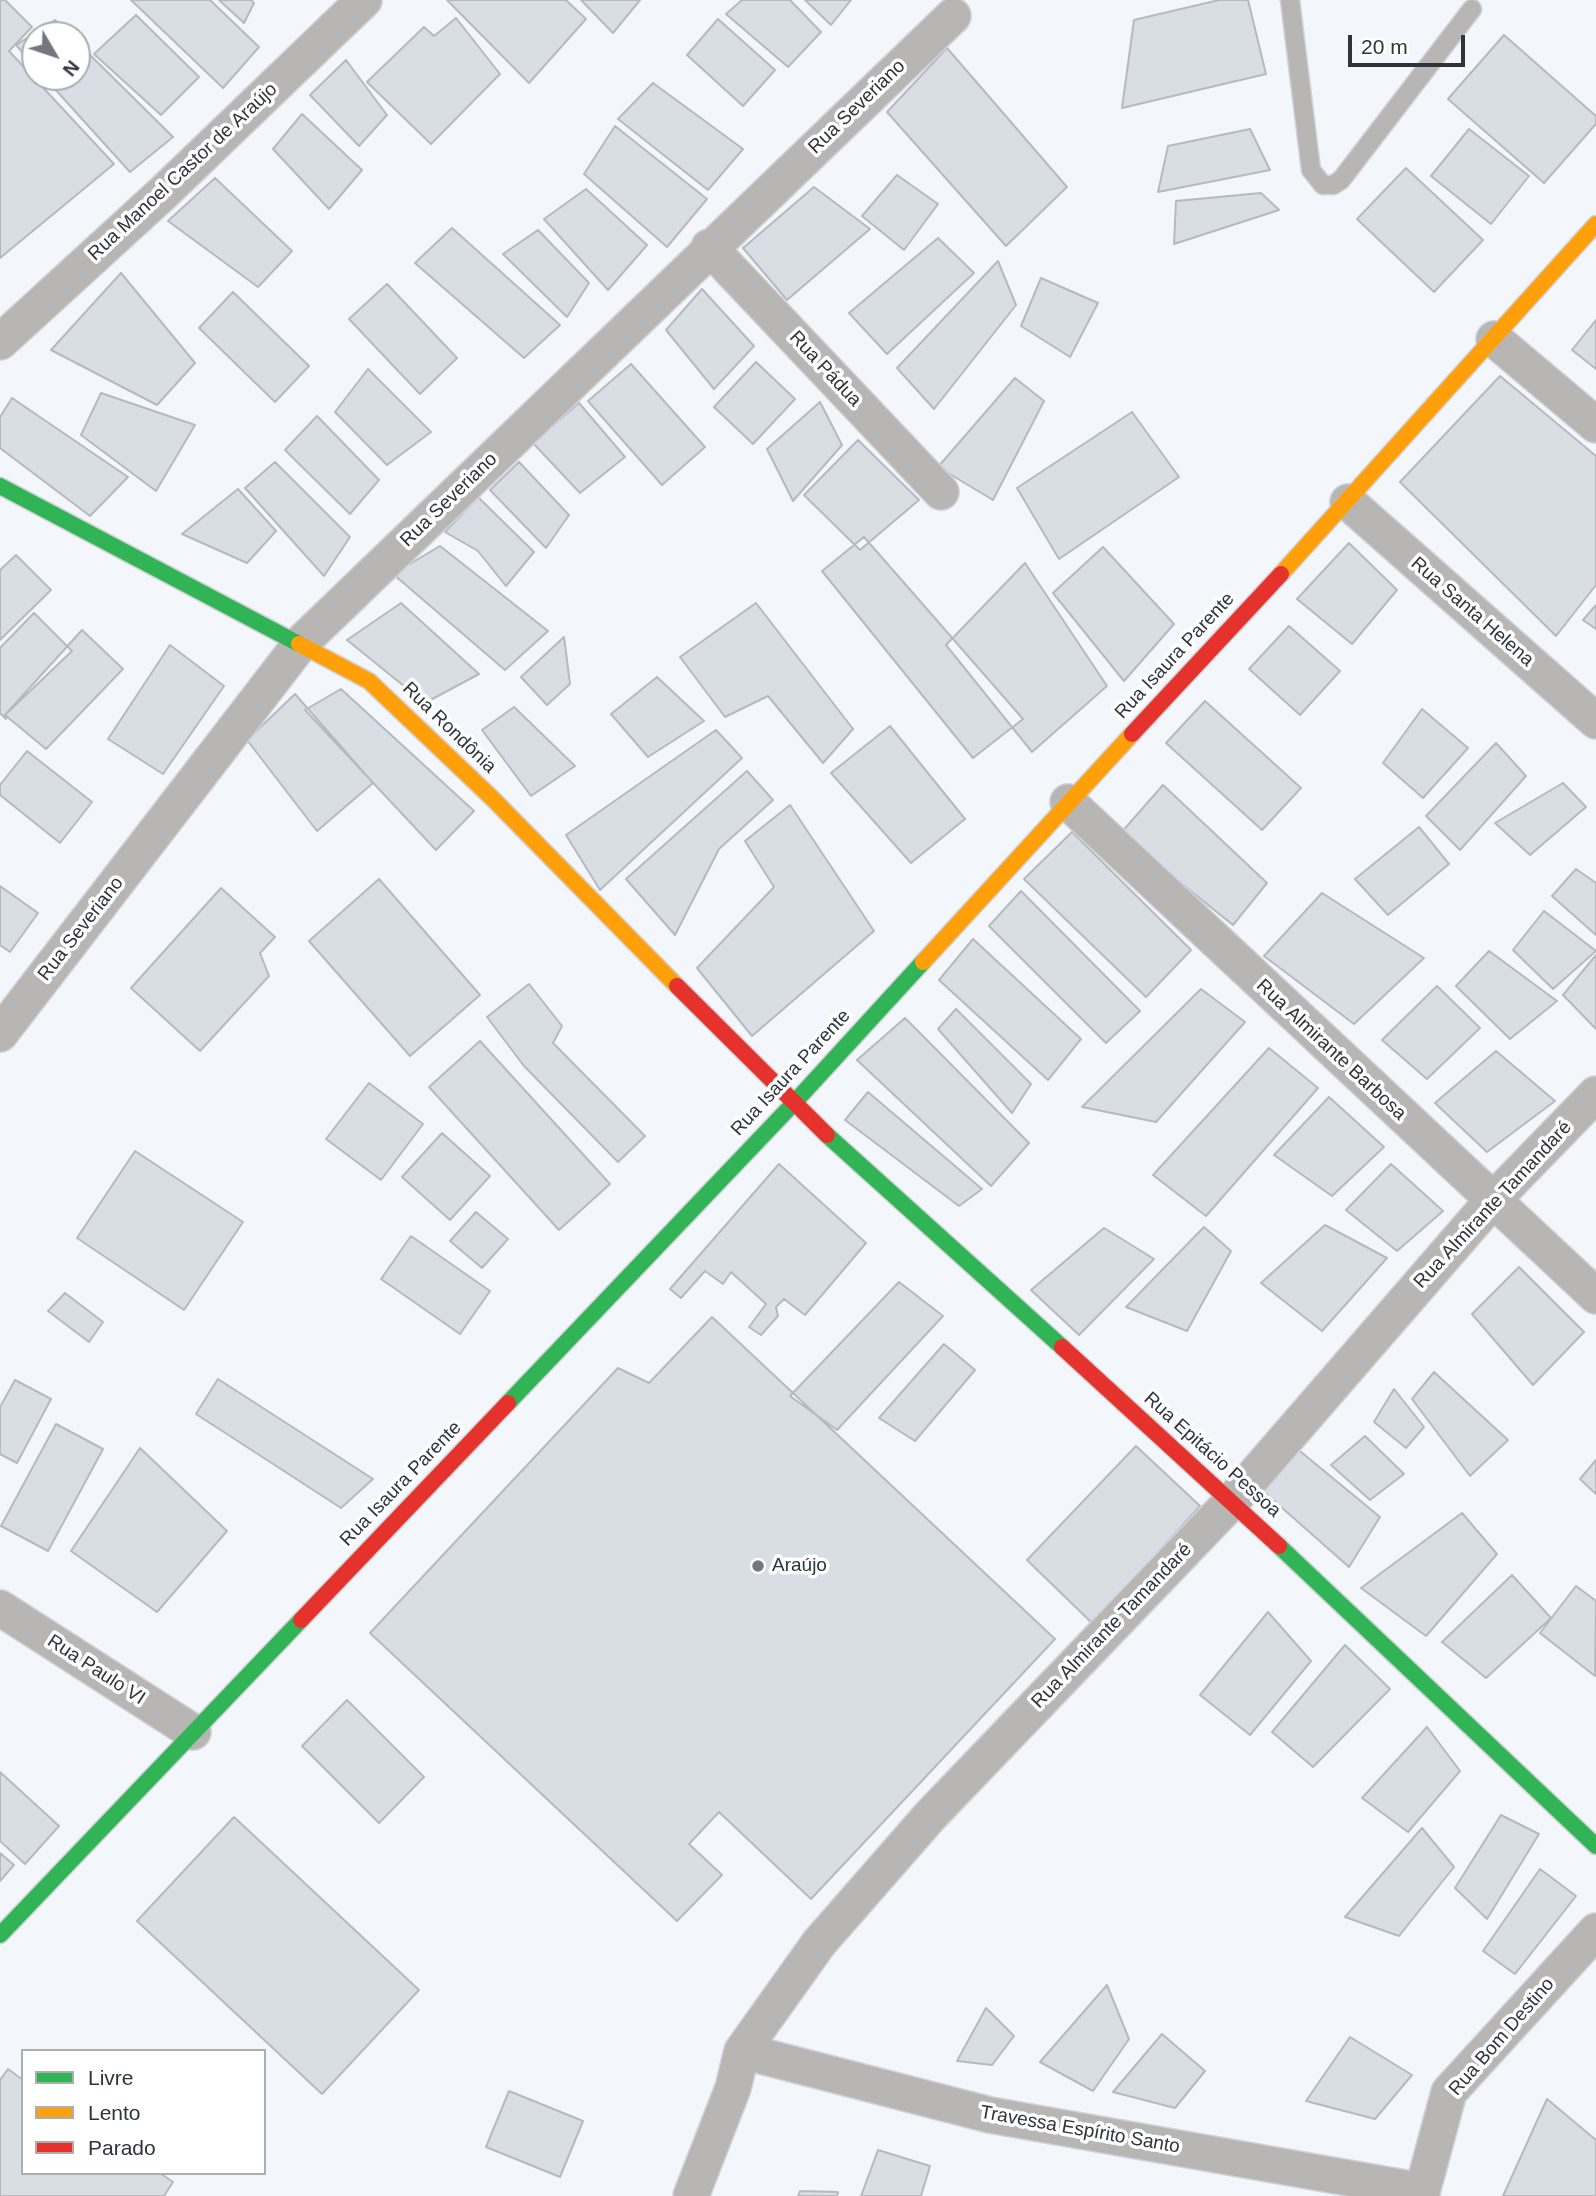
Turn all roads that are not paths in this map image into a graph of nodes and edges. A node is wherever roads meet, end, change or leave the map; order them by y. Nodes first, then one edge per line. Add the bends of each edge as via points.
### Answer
1 (364, 0) edge
2 (1290, 0) edge
3 (1472, 9) dead end
4 (953, 16) dead end
5 (1596, 224) edge
6 (709, 247) junction
7 (1494, 339) junction
8 (0, 342) edge
9 (1596, 425) edge
10 (0, 486) edge
11 (941, 492) dead end
12 (1348, 502) junction
13 (301, 643) junction
14 (1596, 721) edge
15 (1068, 802) junction
16 (0, 1034) edge
17 (1596, 1094) edge
18 (793, 1104) junction
19 (1492, 1201) junction
20 (1596, 1296) edge
21 (1232, 1501) junction
22 (0, 1608) edge
23 (193, 1732) junction
24 (1596, 1846) edge
25 (1596, 1931) edge
26 (0, 1935) edge
27 (742, 2051) junction
28 (1422, 2193) edge
29 (691, 2196) edge

1 - 8 street, Rua Manoel Castor de Araújo
2 - 3 lane via 1311,170 1323,185 1340,180
4 - 6 street, Rua Severiano
5 - 7 street, Rua Isaura Parente
6 - 11 street, Rua Pádua
6 - 13 street, Rua Severiano
7 - 9 street
7 - 12 street, Rua Isaura Parente
10 - 13 street, Rua Rondônia
12 - 14 street, Rua Santa Helena
12 - 15 street, Rua Isaura Parente
13 - 16 street, Rua Severiano
13 - 18 street, Rua Rondônia via 369,681 492,798
15 - 18 street, Rua Isaura Parente
15 - 19 street, Rua Almirante Barbosa
17 - 19 street, Rua Almirante Tamandaré
18 - 21 street, Rua Epitácio Pessoa
18 - 23 street, Rua Isaura Parente
19 - 20 street, Rua Almirante Barbosa
19 - 21 street, Rua Almirante Tamandaré
21 - 24 street, Rua Epitácio Pessoa
21 - 27 street, Rua Almirante Tamandaré via 930,1816 819,1943
22 - 23 street, Rua Paulo VI
23 - 26 street, Rua Isaura Parente
25 - 28 street, Rua Bom Destino via 1449,2092
27 - 28 street, Travessa Espírito Santo via 990,2115
27 - 29 street, Rua Almirante Tamandaré via 733,2088

